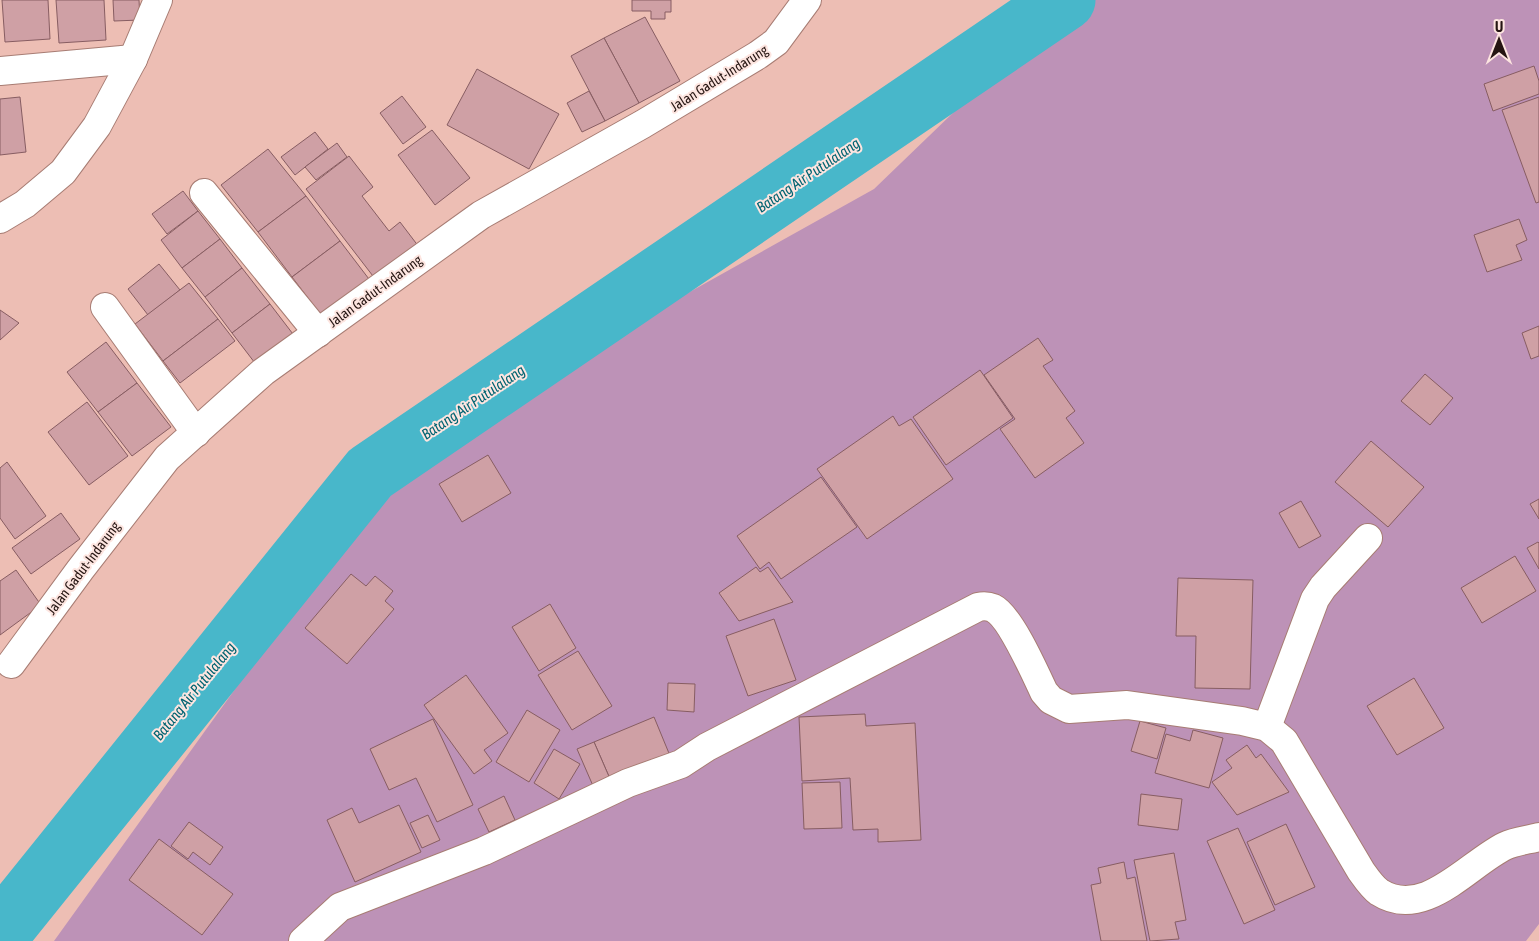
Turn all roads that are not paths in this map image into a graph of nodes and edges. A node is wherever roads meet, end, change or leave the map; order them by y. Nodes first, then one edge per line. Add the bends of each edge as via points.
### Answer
1 (158, 0) edge
2 (807, 0) edge
3 (133, 59) junction
4 (0, 71) edge
5 (204, 193) dead end
6 (0, 219) edge
7 (105, 307) dead end
8 (318, 333) junction
9 (196, 433) junction
10 (1368, 538) dead end
11 (11, 664) dead end
12 (1267, 727) junction
13 (1539, 837) edge
14 (303, 941) edge

1 - 3 street
2 - 8 street, Jalan Gadut-Indarung via 788,29 770,46 643,124 481,215
3 - 4 street
3 - 6 street via 97,126 63,172 25,204
5 - 8 street
7 - 9 street
8 - 9 street, Jalan Gadut-Indarung via 263,372
9 - 11 street, Jalan Gadut-Indarung via 162,465
10 - 12 street via 1315,599
12 - 13 street via 1284,741 1361,872 1377,891 1391,898 1408,901 1430,896 1506,846
12 - 14 street via 1127,705 1069,709 1044,692 1008,622 993,608 978,607 707,747 681,764 628,783 484,851 340,907

